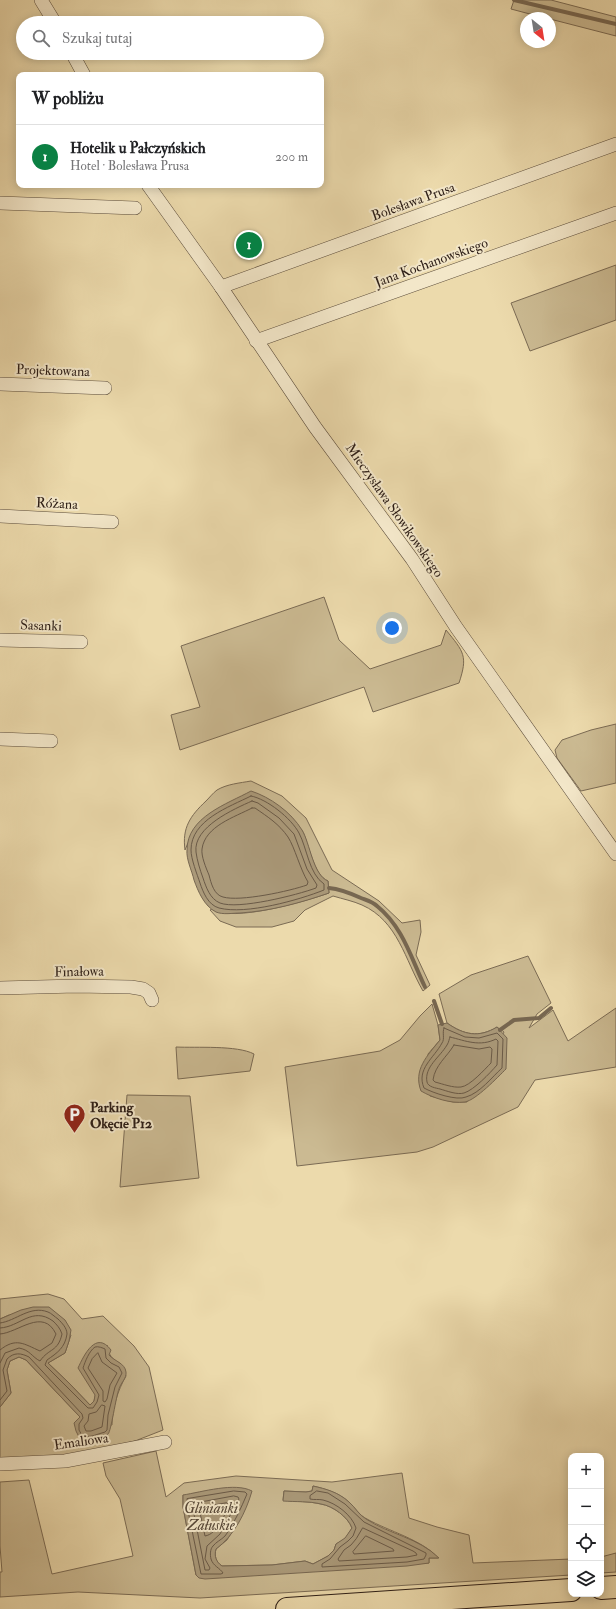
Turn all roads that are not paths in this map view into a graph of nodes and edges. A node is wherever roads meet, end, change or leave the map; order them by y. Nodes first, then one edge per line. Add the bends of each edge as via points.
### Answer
1 (41, 0) edge
2 (51, 16) edge
3 (76, 60) edge
4 (82, 72) edge
5 (616, 144) edge
6 (150, 188) edge
7 (0, 203) edge
8 (135, 208) dead end
9 (616, 213) edge
10 (221, 287) junction
11 (256, 341) junction
12 (0, 384) edge
13 (105, 388) dead end
14 (0, 516) edge
15 (112, 522) dead end
16 (0, 640) edge
17 (81, 642) dead end
18 (0, 739) edge
19 (51, 742) dead end
20 (616, 854) edge
21 (0, 988) edge
22 (152, 1000) dead end
23 (165, 1442) dead end
24 (0, 1464) edge
25 (616, 1587) edge
26 (604, 1588) edge
27 (568, 1590) edge
28 (287, 1609) edge

1 - 2 street
3 - 4 street
5 - 10 street, Bolesława Prusa
6 - 10 street, Mieczysława Słowikowskiego
7 - 8 street
9 - 11 street, Jana Kochanowskiego
10 - 11 street, Mieczysława Słowikowskiego
11 - 20 street, Mieczysława Słowikowskiego via 315,427 412,559 456,627
12 - 13 street, Projektowana
14 - 15 street, Różana
16 - 17 street, Sasanki
18 - 19 street
21 - 22 street, Finałowa via 131,987 143,989 149,993
23 - 24 street, Emaliowa via 65,1461
25 - 26 highway
27 - 28 highway

